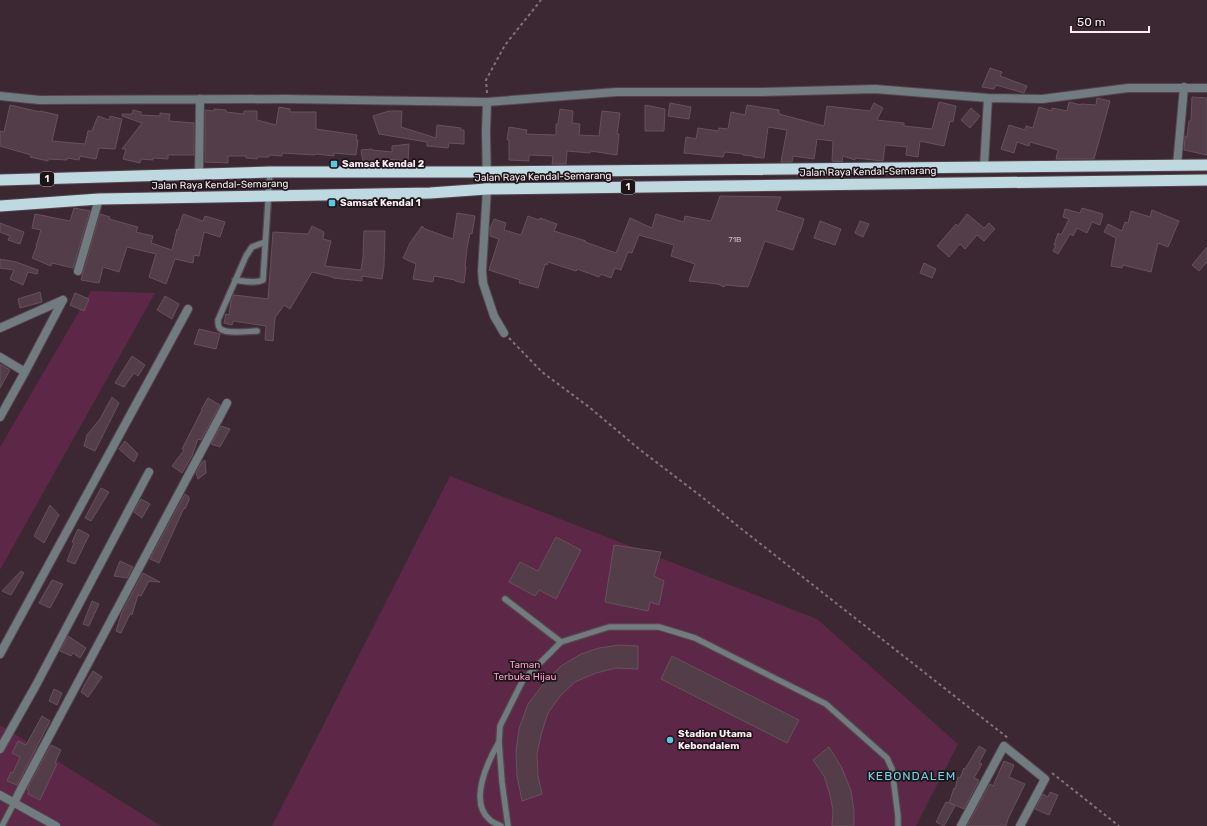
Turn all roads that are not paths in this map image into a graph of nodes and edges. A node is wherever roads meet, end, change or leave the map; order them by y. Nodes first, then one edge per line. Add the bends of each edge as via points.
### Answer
1 (1184, 88) junction
2 (1207, 88) edge
3 (0, 96) edge
4 (988, 98) junction
5 (200, 99) junction
6 (487, 102) junction
7 (1177, 165) junction
8 (1192, 165) junction
9 (1207, 165) edge
10 (984, 168) junction
11 (780, 170) junction
12 (270, 172) junction
13 (486, 172) junction
14 (199, 174) junction
15 (0, 175) edge
16 (56, 179) junction
17 (0, 180) edge
18 (1191, 180) junction
19 (1207, 180) edge
20 (780, 185) junction
21 (487, 189) junction
22 (268, 197) junction
23 (98, 199) junction
24 (0, 206) edge
25 (265, 242) junction
26 (78, 271) dead end
27 (235, 280) junction
28 (188, 309) dead end
29 (0, 328) edge
30 (257, 331) dead end
31 (504, 333) road end
32 (0, 357) edge
33 (25, 372) junction
34 (227, 403) dead end
35 (1, 412) edge
36 (149, 472) dead end
37 (505, 599) dead end
38 (560, 642) junction
39 (0, 654) edge
40 (499, 742) junction
41 (0, 750) edge
42 (0, 795) edge
43 (14, 803) junction
44 (2, 826) edge
45 (56, 826) edge
46 (501, 826) edge
47 (508, 826) edge
48 (898, 826) edge
49 (961, 826) edge
50 (1020, 826) edge

1 - 2 street
1 - 4 street via 1128,88 1042,99
1 - 7 street
3 - 5 street via 39,100
4 - 6 street via 875,89 616,92
4 - 10 street
5 - 6 street
5 - 14 street
6 - 13 street
7 - 8 highway, Jalan Raya Kendal-Semarang / 1
7 - 10 highway, Jalan Raya Kendal-Semarang / 1
8 - 9 highway, Jalan Raya Kendal-Semarang / 1
8 - 18 highway
10 - 11 highway, Jalan Raya Kendal-Semarang / 1
11 - 13 highway, Jalan Raya Kendal-Semarang / 1
11 - 20 highway
12 - 13 highway, Jalan Raya Kendal-Semarang / 1
12 - 14 highway, Jalan Raya Kendal-Semarang / 1
12 - 22 lane
13 - 21 street
14 - 16 highway, Jalan Raya Kendal-Semarang / 1
15 - 16 street via 29,174
16 - 17 highway, 1
18 - 19 highway, Jalan Raya Kendal-Semarang / 1
18 - 20 highway, Jalan Raya Kendal-Semarang / 1
20 - 21 highway, Jalan Raya Kendal-Semarang / 1
21 - 22 highway, Jalan Raya Kendal-Semarang / 1
21 - 31 street via 483,283 494,316
22 - 23 highway, Jalan Raya Kendal-Semarang / 1
22 - 25 lane
23 - 24 highway, Jalan Raya Kendal-Semarang / 1
23 - 26 street
25 - 27 lane via 252,247
25 - 27 lane via 263,280
27 - 30 lane via 218,320 218,326 227,332
28 - 39 street
29 - 33 street via 63,300
32 - 33 street
33 - 35 street
34 - 43 street
36 - 41 street
37 - 38 lane
38 - 40 lane via 523,680 500,726
38 - 48 lane via 609,627 659,627 695,638 826,704 887,758 892,769
40 - 46 lane via 484,772 480,802 490,820
40 - 47 lane
42 - 43 street
43 - 44 lane
43 - 45 street
49 - 50 street via 1004,746 1045,779

